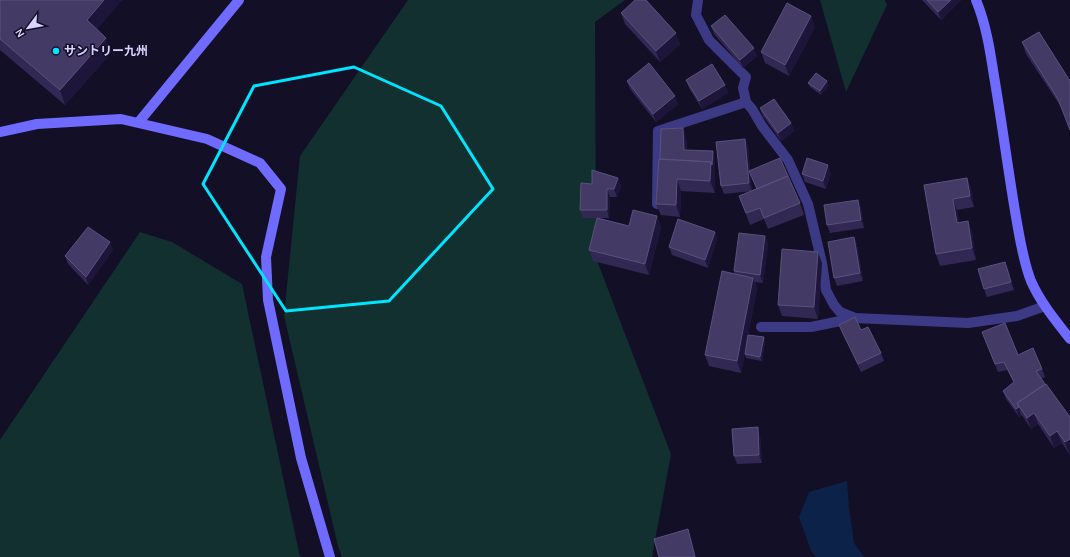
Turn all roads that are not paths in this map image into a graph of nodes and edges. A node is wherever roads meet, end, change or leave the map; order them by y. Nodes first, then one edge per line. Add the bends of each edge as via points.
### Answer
1 (239, 0) edge
2 (698, 0) edge
3 (976, 0) edge
4 (746, 102) junction
5 (138, 123) junction
6 (0, 132) edge
7 (657, 205) edge
8 (1045, 306) junction
9 (855, 318) junction
10 (761, 327) dead end
11 (1070, 339) edge
12 (330, 557) edge

1 - 5 street
2 - 4 street via 696,15 708,40 746,77 743,88
3 - 8 street via 988,39 1023,256 1032,282
4 - 7 street via 658,131
4 - 9 street via 788,160 808,204 826,290 840,312
5 - 6 street via 121,119 37,124
5 - 12 street via 207,139 260,163 281,189 266,257 268,300 301,458
8 - 9 street via 1018,316 968,323
8 - 11 street
9 - 10 street via 811,327

